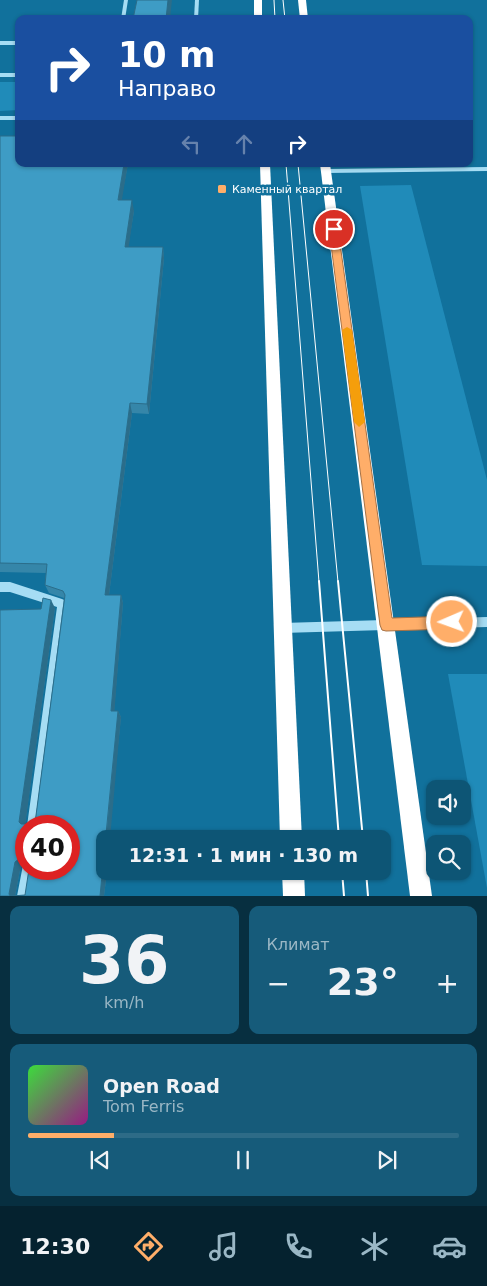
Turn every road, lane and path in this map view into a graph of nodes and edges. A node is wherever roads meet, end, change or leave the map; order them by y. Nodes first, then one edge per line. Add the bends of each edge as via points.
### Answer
1 (126, 0) edge
2 (197, 0) edge
3 (258, 0) edge
4 (302, 0) edge
5 (123, 15) edge
6 (196, 15) edge
7 (258, 15) edge
8 (304, 15) edge
9 (0, 43) edge
10 (15, 43) edge
11 (0, 75) edge
12 (15, 75) edge
13 (0, 118) edge
14 (15, 118) edge
15 (264, 167) edge
16 (326, 167) edge
17 (487, 169) edge
18 (0, 587) edge
19 (487, 622) edge
20 (386, 625) junction
21 (282, 628) junction
22 (34, 815) edge
23 (292, 830) edge
24 (25, 880) edge
25 (293, 880) edge
26 (23, 896) edge
27 (294, 896) edge
28 (421, 896) edge

1 - 5 street
2 - 6 street
3 - 7 highway
4 - 8 highway
9 - 10 street
11 - 12 street
13 - 14 street
15 - 21 highway
16 - 17 street
16 - 20 highway
18 - 22 street via 10,587 62,604
19 - 20 street
20 - 21 street
20 - 28 highway
21 - 23 highway
24 - 26 street
25 - 27 highway

